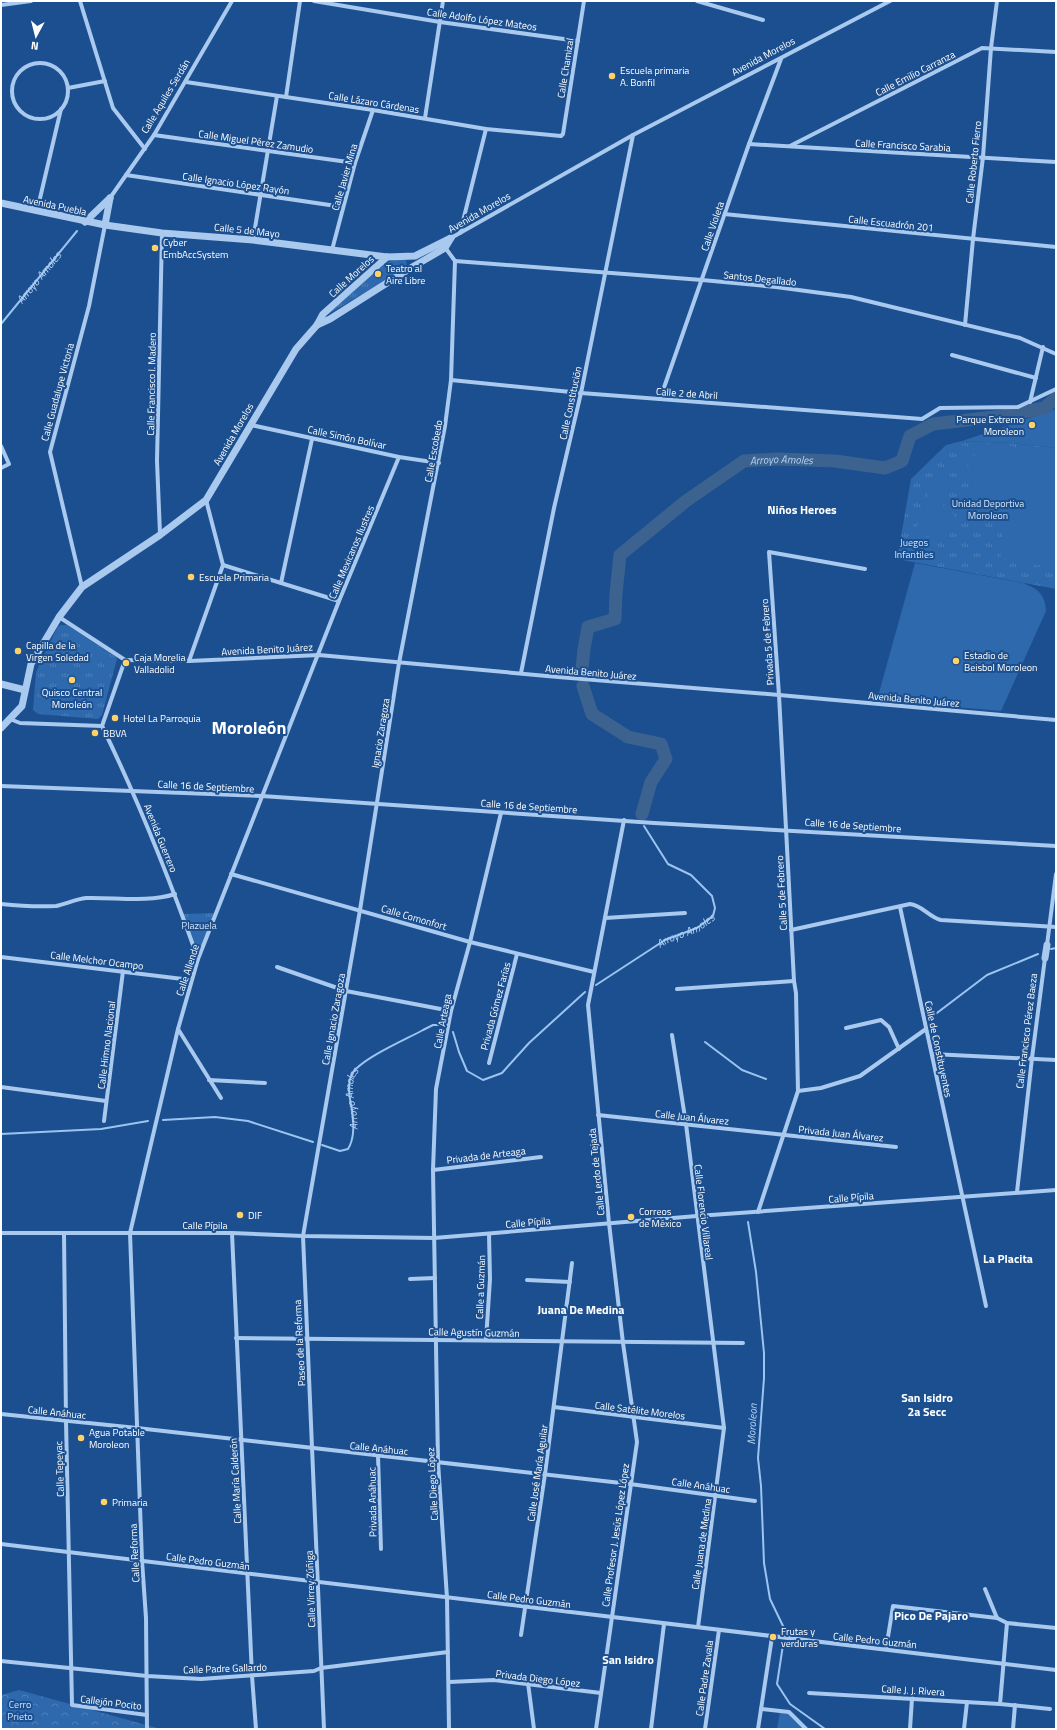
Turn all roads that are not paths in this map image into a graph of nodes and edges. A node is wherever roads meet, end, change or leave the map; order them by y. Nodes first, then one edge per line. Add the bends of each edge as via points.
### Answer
1 (31, 1) edge
2 (80, 1) edge
3 (232, 1) edge
4 (300, 1) edge
5 (314, 1) edge
6 (443, 1) edge
7 (584, 1) edge
8 (698, 1) edge
9 (890, 1) edge
10 (997, 1) edge
11 (1, 5) edge
12 (763, 20) dead end
13 (440, 22) junction
14 (578, 41) junction
15 (991, 48) junction
16 (1056, 52) edge
17 (781, 58) junction
18 (105, 81) junction
19 (186, 82) junction
20 (68, 88) junction
21 (277, 96) junction
22 (286, 97) junction
23 (62, 108) junction
24 (373, 110) junction
25 (426, 118) junction
26 (486, 129) junction
27 (154, 135) junction
28 (633, 135) junction
29 (561, 136) joint
30 (748, 144) junction
31 (789, 147) junction
32 (145, 149) junction
33 (269, 151) junction
34 (983, 157) junction
35 (1056, 162) edge
36 (355, 163) junction
37 (126, 175) junction
38 (261, 195) junction
39 (110, 198) junction
40 (1, 203) edge
41 (343, 207) junction
42 (37, 211) junction
43 (724, 214) junction
44 (85, 222) junction
45 (106, 225) junction
46 (162, 233) junction
47 (460, 233) junction
48 (451, 238) joint
49 (973, 239) junction
50 (253, 240) junction
51 (443, 245) junction
52 (1056, 247) edge
53 (332, 250) junction
54 (387, 257) junction
55 (401, 257) junction
56 (455, 261) junction
57 (409, 269) junction
58 (605, 272) junction
59 (702, 280) junction
60 (316, 325) junction
61 (965, 325) junction
62 (1044, 347) junction
63 (1056, 354) edge
64 (952, 355) dead end
65 (1036, 378) junction
66 (451, 380) junction
67 (1056, 389) edge
68 (581, 393) junction
69 (660, 399) junction
70 (1030, 402) junction
71 (251, 425) junction
72 (312, 439) junction
73 (1, 446) edge
74 (400, 457) junction
75 (439, 463) junction
76 (1, 468) edge
77 (206, 500) junction
78 (160, 535) junction
79 (223, 565) junction
80 (865, 569) dead end
81 (281, 583) junction
82 (82, 587) junction
83 (339, 601) junction
84 (59, 618) junction
85 (319, 655) junction
86 (125, 660) junction
87 (189, 661) junction
88 (399, 663) junction
89 (521, 673) junction
90 (1, 684) edge
91 (25, 690) junction
92 (779, 695) junction
93 (10, 719) junction
94 (1056, 720) edge
95 (102, 726) junction
96 (1, 728) edge
97 (1, 786) edge
98 (133, 791) junction
99 (262, 796) junction
100 (377, 805) junction
101 (501, 813) junction
102 (624, 820) junction
103 (786, 829) junction
104 (1056, 846) edge
105 (231, 874) junction
106 (1056, 874) edge
107 (175, 894) junction
108 (1, 904) edge
109 (900, 907) junction
110 (360, 910) junction
111 (685, 913) dead end
112 (605, 918) junction
113 (1049, 927) junction
114 (1056, 927) edge
115 (791, 930) junction
116 (470, 942) junction
117 (1047, 945) joint
118 (517, 954) junction
119 (1, 957) edge
120 (1045, 958) joint
121 (198, 959) junction
122 (277, 967) dead end
123 (123, 971) junction
124 (594, 972) junction
125 (191, 980) junction
126 (794, 980) junction
127 (677, 989) dead end
128 (346, 991) junction
129 (451, 1011) junction
130 (846, 1028) dead end
131 (178, 1029) junction
132 (926, 1029) junction
133 (672, 1035) dead end
134 (899, 1049) junction
135 (932, 1054) junction
136 (1032, 1058) junction
137 (1056, 1060) edge
138 (489, 1063) dead end
139 (209, 1080) junction
140 (265, 1084) dead end
141 (1, 1087) edge
142 (798, 1091) junction
143 (222, 1098) dead end
144 (106, 1101) junction
145 (598, 1115) junction
146 (104, 1121) dead end
147 (686, 1124) junction
148 (784, 1135) junction
149 (896, 1147) dead end
150 (541, 1157) dead end
151 (433, 1170) junction
152 (1056, 1190) edge
153 (1017, 1192) junction
154 (962, 1196) junction
155 (758, 1212) junction
156 (697, 1216) junction
157 (609, 1223) junction
158 (1, 1233) edge
159 (64, 1233) junction
160 (130, 1233) junction
161 (232, 1233) junction
162 (489, 1234) junction
163 (303, 1236) junction
164 (434, 1238) junction
165 (572, 1263) dead end
166 (435, 1278) junction
167 (410, 1279) dead end
168 (527, 1280) dead end
169 (570, 1282) junction
170 (986, 1306) dead end
171 (236, 1338) junction
172 (306, 1338) junction
173 (436, 1340) junction
174 (486, 1340) junction
175 (563, 1341) junction
176 (623, 1343) junction
177 (713, 1344) junction
178 (743, 1344) dead end
179 (554, 1407) junction
180 (1, 1414) edge
181 (634, 1418) junction
182 (66, 1421) junction
183 (137, 1428) junction
184 (724, 1428) junction
185 (241, 1440) junction
186 (312, 1448) junction
187 (378, 1456) junction
188 (438, 1462) junction
189 (545, 1474) junction
190 (630, 1484) junction
191 (716, 1496) junction
192 (755, 1501) dead end
193 (1, 1544) edge
194 (381, 1549) dead end
195 (69, 1552) junction
196 (142, 1561) junction
197 (248, 1574) junction
198 (318, 1583) junction
199 (985, 1589) dead end
200 (447, 1598) junction
201 (526, 1606) junction
202 (611, 1618) junction
203 (996, 1618) junction
204 (1007, 1623) junction
205 (664, 1624) junction
206 (698, 1627) junction
207 (1056, 1628) edge
208 (719, 1630) junction
209 (521, 1636) dead end
210 (772, 1637) junction
211 (886, 1649) junction
212 (448, 1652) junction
213 (1, 1661) edge
214 (1004, 1663) junction
215 (321, 1668) junction
216 (72, 1669) junction
217 (1056, 1670) edge
218 (147, 1676) junction
219 (252, 1676) junction
220 (449, 1682) junction
221 (528, 1683) junction
222 (601, 1693) junction
223 (809, 1693) dead end
224 (912, 1698) junction
225 (967, 1702) junction
226 (1000, 1704) junction
227 (72, 1705) joint
228 (1015, 1705) junction
229 (761, 1709) junction
230 (1050, 1709) dead end
231 (147, 1715) junction
232 (147, 1729) edge
233 (256, 1729) edge
234 (324, 1729) edge
235 (449, 1729) edge
236 (534, 1729) edge
237 (596, 1729) edge
238 (651, 1729) edge
239 (705, 1729) edge
240 (758, 1729) edge
241 (806, 1729) edge
242 (910, 1729) edge
243 (964, 1729) edge
244 (1013, 1729) edge

1 - 11 street
2 - 18 street
3 - 19 street, Calle Aquiles Serdán
4 - 22 street
5 - 13 street, Calle Adolfo López Mateos
6 - 13 street
7 - 14 street, Calle Chamizal
8 - 12 street
9 - 17 street, Avenida Morelos
10 - 15 street, Calle Roberto Fierro
13 - 14 street, Calle Adolfo López Mateos
13 - 25 street
14 - 29 street, Calle Chamizal
15 - 16 street, Calle Emilio Carranza
15 - 31 street, Calle Emilio Carranza via 982,48
15 - 34 street, Calle Roberto Fierro
17 - 28 street, Avenida Morelos
17 - 30 street, Calle Violeta
18 - 20 street
18 - 32 street via 113,108
19 - 21 street, Calle Lázaro Cárdenas
19 - 27 street, Calle Aquiles Serdán
20 - 23 street
20 - 23 street via 58,69 42,62 32,63 23,68 14,83 14,100 18,108 29,117 40,120 48,118
21 - 22 street, Calle Lázaro Cárdenas
21 - 33 street
22 - 24 street, Calle Lázaro Cárdenas
23 - 42 street
24 - 25 street, Calle Lázaro Cárdenas
24 - 36 street, Calle Javier Mina
25 - 26 street, Calle Lázaro Cárdenas
26 - 29 street, Calle Lázaro Cárdenas
26 - 47 street
27 - 32 street, Calle Aquiles Serdán
27 - 33 street, Calle Miguel Pérez Zamudio
28 - 47 street, Avenida Morelos
28 - 58 street, Calle Constitución
30 - 31 street, Calle Francisco Sarabia
30 - 43 street, Calle Violeta
31 - 34 street, Calle Francisco Sarabia
32 - 37 street, Calle Aquiles Serdán
33 - 36 street, Calle Miguel Pérez Zamudio
33 - 38 street
34 - 35 street, Calle Francisco Sarabia
34 - 49 street, Calle Roberto Fierro
36 - 41 street, Calle Javier Mina
37 - 38 street, Calle Ignacio López Rayón
37 - 39 street, Calle Aquiles Serdán
38 - 41 street, Calle Ignacio López Rayón
38 - 50 street
39 - 44 street, Calle Aquiles Serdán
39 - 45 street, Calle Aquiles Serdán
40 - 42 street, Avenida Puebla
41 - 53 street, Calle Javier Mina
42 - 44 street, Avenida Puebla
43 - 49 street, Calle Escuadrón 201
43 - 59 street, Calle Violeta
44 - 45 street, Avenida Puebla
45 - 46 street, Calle 5 de Mayo
45 - 82 street, Calle Guadalupe Victoria via 50,452
46 - 50 street, Calle 5 de Mayo
46 - 78 street, Calle Francisco I. Madero via 157,460
47 - 48 street, Avenida Morelos
48 - 51 street, Calle Morelos
49 - 52 street, Calle Escuadrón 201
49 - 61 street, Calle Roberto Fierro
50 - 53 street, Calle 5 de Mayo
51 - 55 street, Calle Morelos via 415,256
51 - 56 street
51 - 57 street, Avenida Morelos
53 - 54 street, Calle 5 de Mayo
54 - 55 street, Calle Morelos
54 - 60 street, Calle Morelos via 323,314
55 - 57 street via 408,261
56 - 58 street, Santos Degallado
56 - 66 street, Calle Escobedo
57 - 60 street, Avenida Morelos via 330,319
58 - 59 street, Santos Degallado
58 - 68 street, Calle Constitución
59 - 61 street, Santos Degallado via 776,286 851,297
59 - 69 street, Calle Violeta
60 - 71 street, Avenida Morelos via 296,349
61 - 62 street, Santos Degallado via 1020,338
62 - 63 street, Santos Degallado
62 - 65 street
64 - 65 street
65 - 70 street
66 - 68 street, Calle 2 de Abril
66 - 75 street, Calle Escobedo
67 - 70 street
68 - 69 street, Calle 2 de Abril
68 - 89 street, Calle Constitución via 554,508
69 - 70 street, Calle 2 de Abril via 922,419 940,408 1018,407
71 - 72 street, Calle Simón Bolívar
71 - 77 street, Avenida Morelos
72 - 74 street, Calle Simón Bolívar
72 - 81 street
73 - 76 street via 9,464
74 - 75 street, Calle Simón Bolívar
74 - 83 street, Calle Mexicanos Ilustres
75 - 88 street, Calle Escobedo
77 - 78 street, Avenida Morelos
77 - 79 street
78 - 82 street, Avenida Morelos
79 - 81 street
79 - 87 street
80 - 92 street, Privada 5 de Febrero via 769,552
81 - 83 street
82 - 84 street, Avenida Morelos
83 - 85 street, Calle Mexicanos Ilustres
84 - 86 street
84 - 91 street, Avenida Morelos via 31,664
85 - 87 street, Avenida Benito Juárez
85 - 88 street, Avenida Benito Juárez
85 - 99 street, Calle Allende
86 - 87 street, Avenida Benito Juárez
86 - 95 street
88 - 89 street, Avenida Benito Juárez
88 - 100 street, Ignacio Zaragoza
89 - 92 street, Avenida Benito Juárez
90 - 91 street
91 - 93 street, Avenida Morelos via 22,706
92 - 94 street, Avenida Benito Juárez
92 - 103 street, Calle 5 de Febrero
93 - 95 street via 20,723
93 - 96 street, Avenida Morelos
95 - 98 street, Avenida Guerrero
97 - 98 street, Calle 16 de Septiembre
98 - 99 street, Calle 16 de Septiembre
98 - 107 street, Avenida Guerrero
99 - 100 street, Calle 16 de Septiembre
99 - 105 street, Calle Allende
100 - 101 street, Calle 16 de Septiembre
100 - 110 street, Calle Ignacio Zaragoza
101 - 102 street, Calle 16 de Septiembre
101 - 116 street, Calle Arteaga
102 - 103 street, Calle 16 de Septiembre
102 - 112 street
103 - 104 street, Calle 16 de Septiembre
103 - 115 street, Calle 5 de Febrero
105 - 110 street, Calle Comonfort
105 - 121 street, Calle Allende
106 - 113 street, Calle Francisco Pérez Baeza
107 - 108 street via 163,898 85,898 58,905 27,907
107 - 121 street, Avenida Guerrero
109 - 113 street via 917,905 934,918 941,920
109 - 115 street
109 - 132 street, Calle de Constituyentes
110 - 116 street, Calle Comonfort
110 - 128 street, Calle Ignacio Zaragoza
111 - 112 street
112 - 124 street
113 - 114 street
113 - 117 street, Calle Francisco Pérez Baeza
115 - 126 street, Calle 5 de Febrero
116 - 118 street, Calle Comonfort
116 - 129 street, Calle Arteaga
117 - 120 street, Calle Francisco Pérez Baeza
118 - 124 street, Calle Comonfort
118 - 138 street, Privada Gómez Farías
119 - 123 street, Calle Melchor Ocampo
120 - 136 street, Calle Francisco Pérez Baeza
121 - 125 street, Calle Allende
122 - 128 street
123 - 125 street, Calle Melchor Ocampo
123 - 144 street, Calle Himno Nacional
124 - 145 street, Calle Lerdo de Tejada via 588,1005
125 - 131 street, Calle Allende
126 - 127 street
126 - 142 street, Calle 5 de Febrero
128 - 129 street
128 - 163 street, Calle Ignacio Zaragoza
129 - 151 street, Calle Arteaga via 436,1089
130 - 134 street via 881,1020 889,1027
131 - 139 street
131 - 160 street, Calle Allende
132 - 134 street
132 - 135 street, Calle de Constituyentes
133 - 147 street, Calle Florencio Villareal
134 - 142 street via 860,1076 821,1088
135 - 136 street
135 - 154 street, Calle de Constituyentes
136 - 137 street
136 - 153 street, Calle Francisco Pérez Baeza
139 - 140 street
139 - 143 street
141 - 144 street
142 - 148 street, Calle 5 de Febrero
144 - 146 street, Calle Himno Nacional
145 - 147 street, Calle Juan Álvarez
145 - 157 street, Calle Lerdo de Tejada
147 - 148 street, Calle Juan Álvarez
147 - 156 street, Calle Florencio Villareal
148 - 149 street, Privada Juan Álvarez
148 - 155 street, Calle 5 de Febrero
150 - 151 street, Privada de Arteaga
151 - 164 street, Calle Arteaga
152 - 153 street, Calle Pípila
153 - 154 street, Calle Pípila
154 - 155 street, Calle Pípila
154 - 170 street, Calle de Constituyentes
155 - 156 street, Calle Pípila
156 - 157 street, Calle Pípila
156 - 177 street, Calle Florencio Villareal
157 - 162 street, Calle Pípila
157 - 176 street, Calle Lerdo de Tejada
158 - 159 street, Calle Pípila
159 - 160 street, Calle Pípila
159 - 182 street, Calle Tepeyac
160 - 161 street, Calle Pípila
160 - 183 street, Calle Reforma
161 - 163 street, Calle Pípila
161 - 171 street, Calle María Calderón
162 - 164 street, Calle Pípila
162 - 174 street, Calle a Guzmán via 490,1279
163 - 164 street, Calle Pípila
163 - 172 street, Paseo de la Reforma
164 - 166 street, Calle Diego López
165 - 169 street, Calle José María Aguilar
166 - 167 street
166 - 173 street, Calle Diego López
168 - 169 street
169 - 175 street, Calle José María Aguilar
171 - 172 street, Calle Agustín Guzmán
171 - 185 street, Calle María Calderón
172 - 173 street, Calle Agustín Guzmán
172 - 186 street, Paseo de la Reforma
173 - 174 street, Calle Agustín Guzmán
173 - 188 street, Calle Diego López
174 - 175 street, Calle Agustín Guzmán
175 - 176 street, Calle Agustín Guzmán
175 - 179 street, Calle José María Aguilar
176 - 177 street, Calle Agustín Guzmán
176 - 181 street, Calle Profesor J. Jesús López López
177 - 178 street, Calle Agustín Guzmán
177 - 184 street, Calle Juana de Medina
179 - 181 street, Calle Satélite Morelos
179 - 189 street, Calle José María Aguilar
180 - 182 street, Calle Anáhuac
181 - 184 street, Calle Satélite Morelos
181 - 190 street, Calle Profesor J. Jesús López López via 637,1442
182 - 183 street, Calle Anáhuac
182 - 195 street, Calle Tepeyac
183 - 185 street, Calle Anáhuac
183 - 196 street, Calle Reforma
184 - 191 street, Calle Juana de Medina
185 - 186 street, Calle Anáhuac
185 - 197 street, Calle María Calderón
186 - 187 street, Calle Anáhuac
186 - 198 street, Calle Virrey Zúñiga
187 - 188 street, Calle Anáhuac
187 - 194 street, Privada Anáhuac
188 - 189 street, Calle Anáhuac
188 - 200 street, Calle Diego López
189 - 190 street, Calle Anáhuac
189 - 201 street, Calle José María Aguilar
190 - 191 street, Calle Anáhuac
190 - 202 street, Calle Profesor J. Jesús López López
191 - 192 street, Calle Anáhuac
191 - 206 street, Calle Juana de Medina
193 - 195 street, Calle Pedro Guzmán
195 - 196 street, Calle Pedro Guzmán
195 - 216 street, Calle Tepeyac
196 - 197 street, Calle Pedro Guzmán
196 - 218 street, Calle Reforma
197 - 198 street, Calle Pedro Guzmán
197 - 219 street, Calle María Calderón
198 - 200 street, Calle Pedro Guzmán
198 - 215 street, Calle Virrey Zúñiga
199 - 203 street
200 - 201 street, Calle Pedro Guzmán
200 - 212 street, Calle Diego López
201 - 202 street, Calle Pedro Guzmán
201 - 209 street, Calle José María Aguilar
202 - 205 street, Calle Pedro Guzmán
202 - 222 street, Calle Profesor J. Jesús López López
203 - 204 street
203 - 211 street via 894,1606
204 - 207 street
204 - 214 street
205 - 206 street, Calle Pedro Guzmán
205 - 238 street
206 - 208 street, Calle Pedro Guzmán
208 - 210 street, Calle Pedro Guzmán
208 - 239 street, Calle Padre Zavala
210 - 211 street, Calle Pedro Guzmán
210 - 229 street
211 - 214 street, Calle Pedro Guzmán
212 - 215 street, Calle Padre Gallardo
212 - 220 street, Calle Diego López
213 - 216 street, Calle Padre Gallardo
214 - 217 street, Calle Pedro Guzmán
214 - 226 street
215 - 219 street, Calle Padre Gallardo via 314,1671
215 - 234 street, Calle Virrey Zúñiga
216 - 218 street, Calle Padre Gallardo
216 - 227 street, Calle Tepeyac
218 - 219 street, Calle Padre Gallardo via 201,1679
218 - 231 street, Calle Reforma
219 - 233 street, Calle María Calderón
220 - 221 street, Privada Diego López via 494,1680
220 - 235 street, Calle Diego López
221 - 222 street, Privada Diego López
221 - 236 street
222 - 237 street, Calle Profesor J. Jesús López López
223 - 224 street, Calle J. J. Rivera
224 - 225 street, Calle J. J. Rivera
224 - 242 street
225 - 226 street, Calle J. J. Rivera
225 - 243 street
226 - 228 street, Calle J. J. Rivera
227 - 231 street, Callejón Pocito
228 - 230 street, Calle J. J. Rivera
228 - 244 street
229 - 240 street
229 - 241 street via 789,1712
231 - 232 street, Calle Reforma

